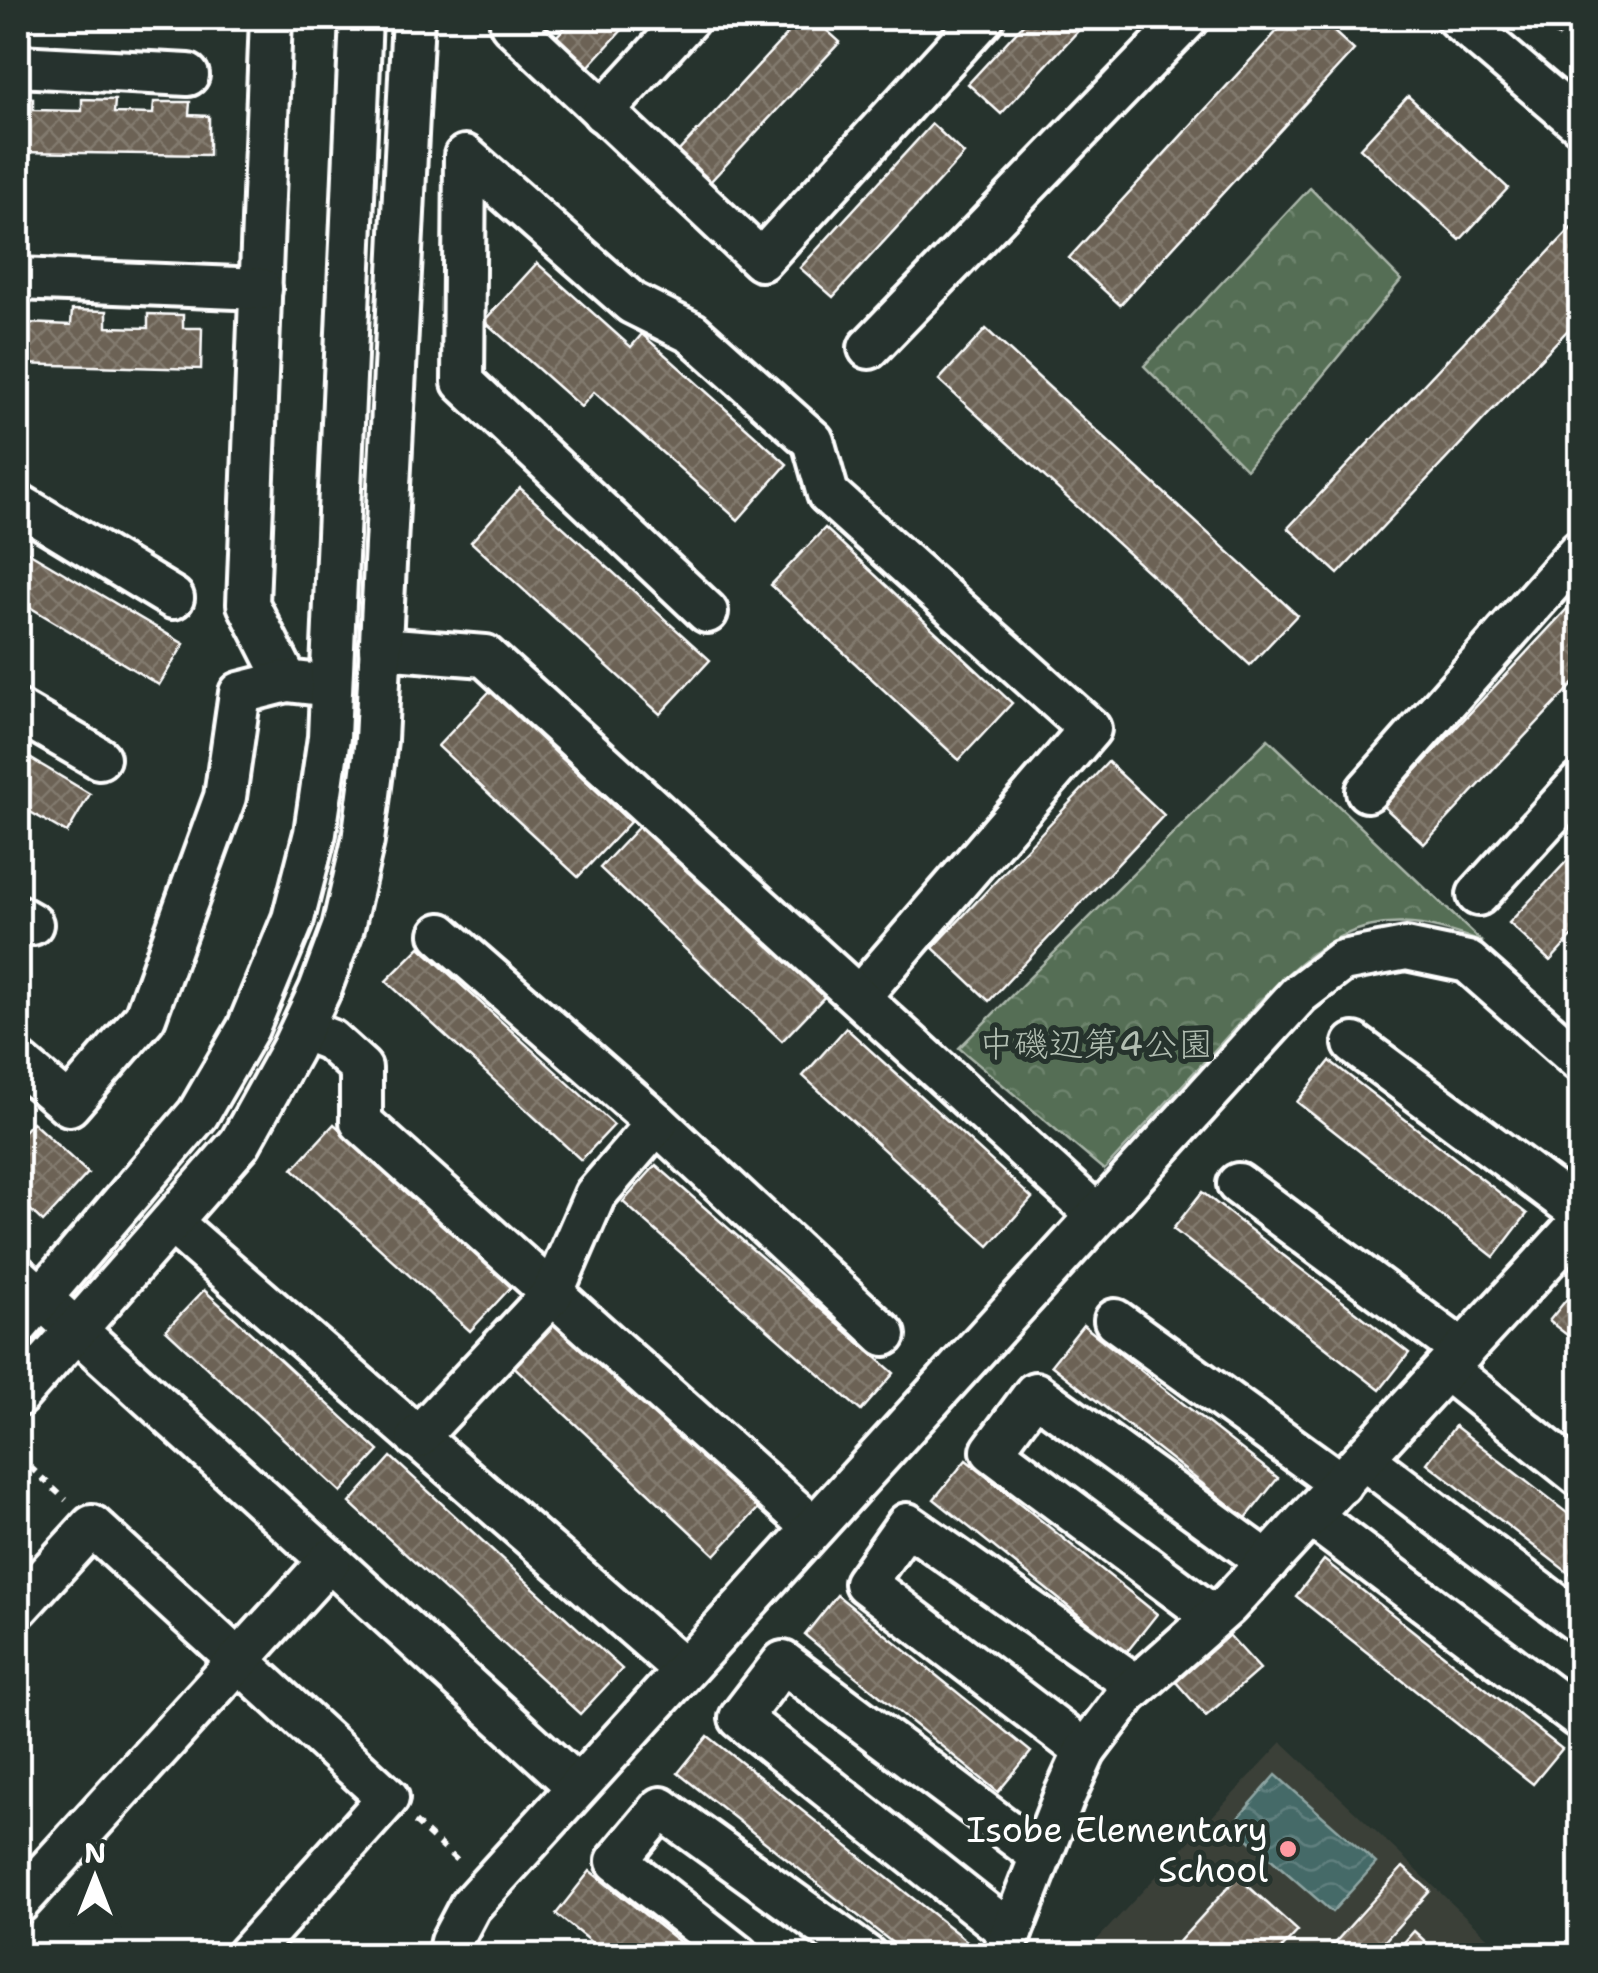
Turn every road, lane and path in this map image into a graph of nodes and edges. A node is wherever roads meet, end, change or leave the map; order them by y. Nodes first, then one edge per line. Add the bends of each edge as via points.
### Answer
1 (271, 18) edge
2 (361, 18) edge
3 (413, 18) edge
4 (517, 18) edge
5 (689, 18) edge
6 (983, 18) edge
7 (1188, 18) edge
8 (1459, 18) edge
9 (1545, 18) edge
10 (1580, 54) edge
11 (18, 66) edge
12 (188, 74) dead end
13 (603, 112) junction
14 (1580, 123) edge
15 (18, 279) edge
16 (261, 289) junction
17 (869, 348) dead end
18 (18, 504) edge
19 (1580, 550) edge
20 (173, 598) dead end
21 (707, 612) dead end
22 (380, 648) junction
23 (287, 680) junction
24 (332, 685) junction
25 (18, 711) edge
26 (99, 758) dead end
27 (1580, 783) edge
28 (1367, 791) dead end
29 (1478, 895) dead end
30 (441, 934) dead end
31 (860, 997) junction
32 (302, 1029) junction
33 (1354, 1044) dead end
34 (18, 1062) edge
35 (1580, 1062) edge
36 (657, 1124) junction
37 (1238, 1184) dead end
38 (1097, 1216) junction
39 (172, 1222) junction
40 (1577, 1229) edge
41 (552, 1294) junction
42 (26, 1300) edge
43 (1115, 1320) dead end
44 (78, 1331) junction
45 (884, 1335) dead end
46 (1455, 1360) junction
47 (18, 1396) edge
48 (417, 1438) junction
49 (18, 1456) edge
50 (1352, 1471) junction
51 (1580, 1476) edge
52 (1311, 1516) junction
53 (92, 1526) junction
54 (813, 1527) junction
55 (330, 1560) junction
56 (1268, 1562) junction
57 (18, 1607) edge
58 (1214, 1616) junction
59 (1580, 1624) edge
60 (238, 1660) junction
61 (683, 1669) junction
62 (1137, 1686) junction
63 (1580, 1713) edge
64 (1085, 1752) junction
65 (577, 1786) junction
66 (388, 1798) junction
67 (1041, 1856) junction
68 (469, 1872) dead end
69 (18, 1903) edge
70 (1006, 1944) edge
71 (246, 1956) edge
72 (448, 1956) edge
73 (738, 1956) edge
74 (866, 1956) edge

1 - 16 street
2 - 24 street
3 - 22 street
4 - 13 street via 511,24
5 - 13 street
6 - 13 street via 761,260
7 - 17 street
8 - 14 street
9 - 10 path
11 - 12 street
15 - 16 street
16 - 23 street via 248,604
18 - 20 street
19 - 28 street
21 - 31 street via 463,382 465,156 632,302 692,333 813,441 828,494 1090,729
22 - 31 street via 485,656
22 - 32 street via 363,841 342,928
23 - 24 street
23 - 34 street via 240,693 225,797 146,1017 70,1106
24 - 42 street via 315,833 293,918 248,1028 198,1114
25 - 26 street
27 - 29 street
30 - 36 street
31 - 38 street
32 - 39 street via 240,1143
32 - 41 street via 330,1040 361,1068 361,1122
33 - 40 street
35 - 38 street via 1468,962 1406,949 1342,961 1299,994
36 - 41 street via 595,1195
36 - 45 street
37 - 46 street
38 - 54 street
39 - 44 street
39 - 48 street
40 - 46 street
41 - 48 street
41 - 54 street
42 - 44 street
43 - 50 street
44 - 47 street
44 - 55 street
46 - 50 street
46 - 51 street
48 - 61 street
49 - 53 path
50 - 52 street
50 - 59 street
52 - 56 street
52 - 63 street
53 - 57 street
53 - 60 street
54 - 61 street
55 - 60 street
55 - 65 street
56 - 58 street
56 - 58 street via 1035,1392 992,1451
58 - 62 street
60 - 66 street
60 - 69 street
61 - 65 street
62 - 64 street
62 - 64 street via 907,1524 865,1583
64 - 67 street
65 - 72 street via 470,1906
66 - 68 path
66 - 71 street
67 - 70 street
67 - 70 street via 783,1662 740,1718
73 - 74 street via 616,1862 661,1808

